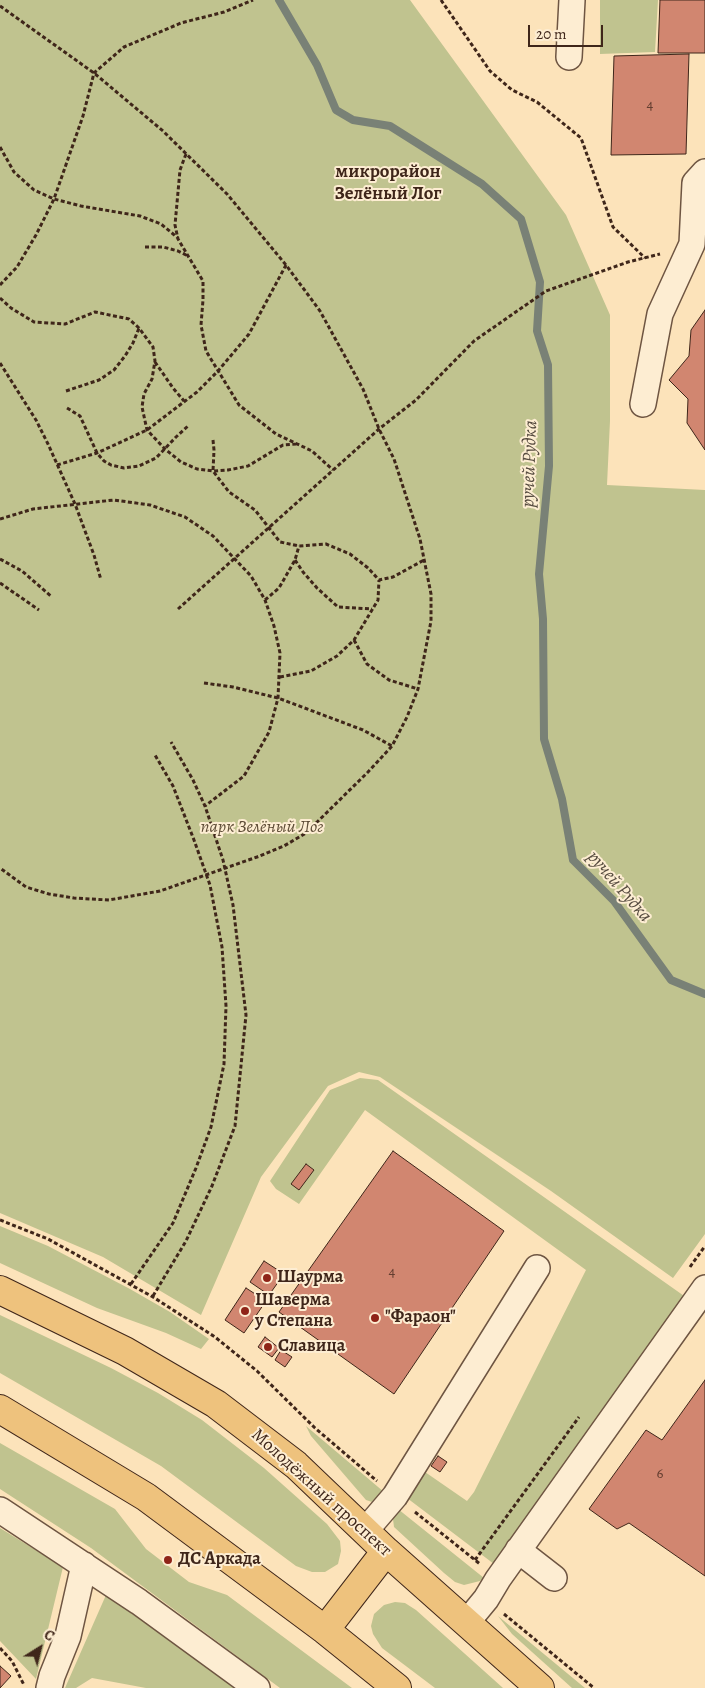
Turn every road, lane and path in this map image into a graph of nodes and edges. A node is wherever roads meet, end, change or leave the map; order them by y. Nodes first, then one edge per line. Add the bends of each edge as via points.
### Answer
1 (253, 0) edge
2 (440, 0) edge
3 (572, 0) edge
4 (0, 6) edge
5 (569, 57) dead end
6 (94, 73) junction
7 (0, 147) edge
8 (186, 154) junction
9 (705, 172) edge
10 (54, 199) junction
11 (178, 238) junction
12 (145, 246) dead end
13 (188, 256) junction
14 (645, 258) dead end
15 (628, 262) dead end
16 (286, 265) junction
17 (0, 285) edge
18 (0, 298) edge
19 (139, 328) junction
20 (154, 361) junction
21 (0, 363) edge
22 (218, 371) junction
23 (66, 392) dead end
24 (184, 401) junction
25 (643, 404) dead end
26 (67, 408) dead end
27 (188, 426) dead end
28 (379, 429) junction
29 (147, 430) junction
30 (213, 440) dead end
31 (298, 444) junction
32 (165, 449) junction
33 (97, 453) junction
34 (57, 465) junction
35 (333, 470) junction
36 (213, 471) junction
37 (75, 504) junction
38 (0, 519) edge
39 (269, 528) junction
40 (300, 546) junction
41 (234, 557) junction
42 (0, 559) edge
43 (295, 560) junction
44 (424, 560) junction
45 (101, 580) dead end
46 (379, 580) junction
47 (0, 583) edge
48 (52, 597) dead end
49 (265, 600) junction
50 (178, 609) dead end
51 (372, 609) junction
52 (39, 610) dead end
53 (354, 640) junction
54 (280, 677) junction
55 (204, 683) dead end
56 (418, 689) junction
57 (278, 698) junction
58 (171, 742) dead end
59 (392, 746) junction
60 (155, 755) dead end
61 (205, 806) junction
62 (0, 868) edge
63 (224, 868) junction
64 (206, 875) junction
65 (0, 1220) edge
66 (537, 1268) dead end
67 (131, 1284) junction
68 (705, 1288) edge
69 (0, 1290) edge
70 (153, 1296) junction
71 (0, 1409) edge
72 (395, 1496) junction
73 (0, 1510) edge
74 (365, 1531) junction
75 (518, 1550) junction
76 (386, 1551) junction
77 (84, 1566) junction
78 (554, 1578) dead end
79 (492, 1589) junction
80 (467, 1622) junction
81 (325, 1630) junction
82 (0, 1648) edge
83 (37, 1688) edge
84 (257, 1688) edge
85 (397, 1688) edge
86 (540, 1688) edge
87 (594, 1688) edge

1 - 6 path via 224,12 181,23 124,47
2 - 14 path via 490,71 512,90 537,102 581,138 613,226
3 - 5 street
4 - 6 path
6 - 8 path
6 - 10 path
7 - 10 path via 14,172 34,190
8 - 11 path via 180,170 175,225
8 - 16 path via 227,194
9 - 25 street via 695,183 692,244 660,314
10 - 11 path via 140,216 161,224
10 - 17 path via 17,267
11 - 13 path
12 - 13 path via 163,247
13 - 22 path via 203,281 201,325 206,351
15 - 28 path via 546,292 531,301 474,340 416,400
16 - 22 path via 249,334
16 - 28 path via 320,311 363,389
18 - 19 path via 34,322 65,324 95,312 129,319
19 - 20 path via 153,347
19 - 23 path via 134,343 114,370 99,380
20 - 24 path
20 - 29 path via 152,380 144,394 142,407
21 - 34 path via 36,420
22 - 24 path
22 - 31 path via 239,405 276,434
24 - 29 path
26 - 33 path via 80,416
27 - 32 path
28 - 35 path
28 - 44 path via 406,493
29 - 32 path
29 - 33 path
30 - 36 path
31 - 35 path via 312,451
31 - 36 path via 283,445 248,466
32 - 33 path via 156,458 139,466 124,468 111,465
32 - 36 path via 181,462
33 - 34 path
34 - 37 path
35 - 39 path
36 - 39 path via 229,492 255,510
37 - 38 path via 32,509
37 - 41 path via 114,500 150,505 185,516 213,536
37 - 45 path
39 - 40 path via 280,542
39 - 41 path
40 - 43 path
40 - 46 path via 326,544 334,547 350,554
41 - 49 path via 251,576
41 - 50 path
42 - 48 path via 22,571
43 - 49 path via 279,588
43 - 51 path via 317,588 338,607
44 - 46 path via 393,577
44 - 56 path via 431,594 431,621
46 - 51 path via 378,600
47 - 52 path
49 - 54 path via 280,653
51 - 53 path
53 - 54 path via 337,656 311,671
53 - 56 path via 367,664 389,680
54 - 57 path
55 - 57 path
56 - 59 path
57 - 59 path via 363,730
57 - 61 path via 269,732 244,776
58 - 61 path
59 - 63 path via 306,832 284,846
60 - 64 path via 173,786
61 - 63 path
62 - 64 path via 26,887 49,894 109,900 160,891
63 - 64 path
63 - 70 path via 233,905 246,1015 235,1126 186,1241
64 - 67 path via 222,947 226,1006 224,1064 211,1127 173,1223
65 - 67 path via 48,1239
66 - 72 street
67 - 70 path
68 - 75 street
69 - 74 main road, Молодёжный проспект via 125,1351 216,1404 296,1465
70 - 72 path via 215,1337 257,1371 315,1428
71 - 81 main road via 146,1496
72 - 74 street
72 - 79 path
73 - 77 street
74 - 76 main road, Молодёжный проспект
75 - 78 street
75 - 79 street
76 - 80 main road, Молодёжный проспект
76 - 81 main road
77 - 83 street via 68,1636 52,1676
77 - 84 street
79 - 80 street
79 - 87 path
80 - 86 main road, Молодёжный проспект
81 - 85 main road
82 - 83 path

